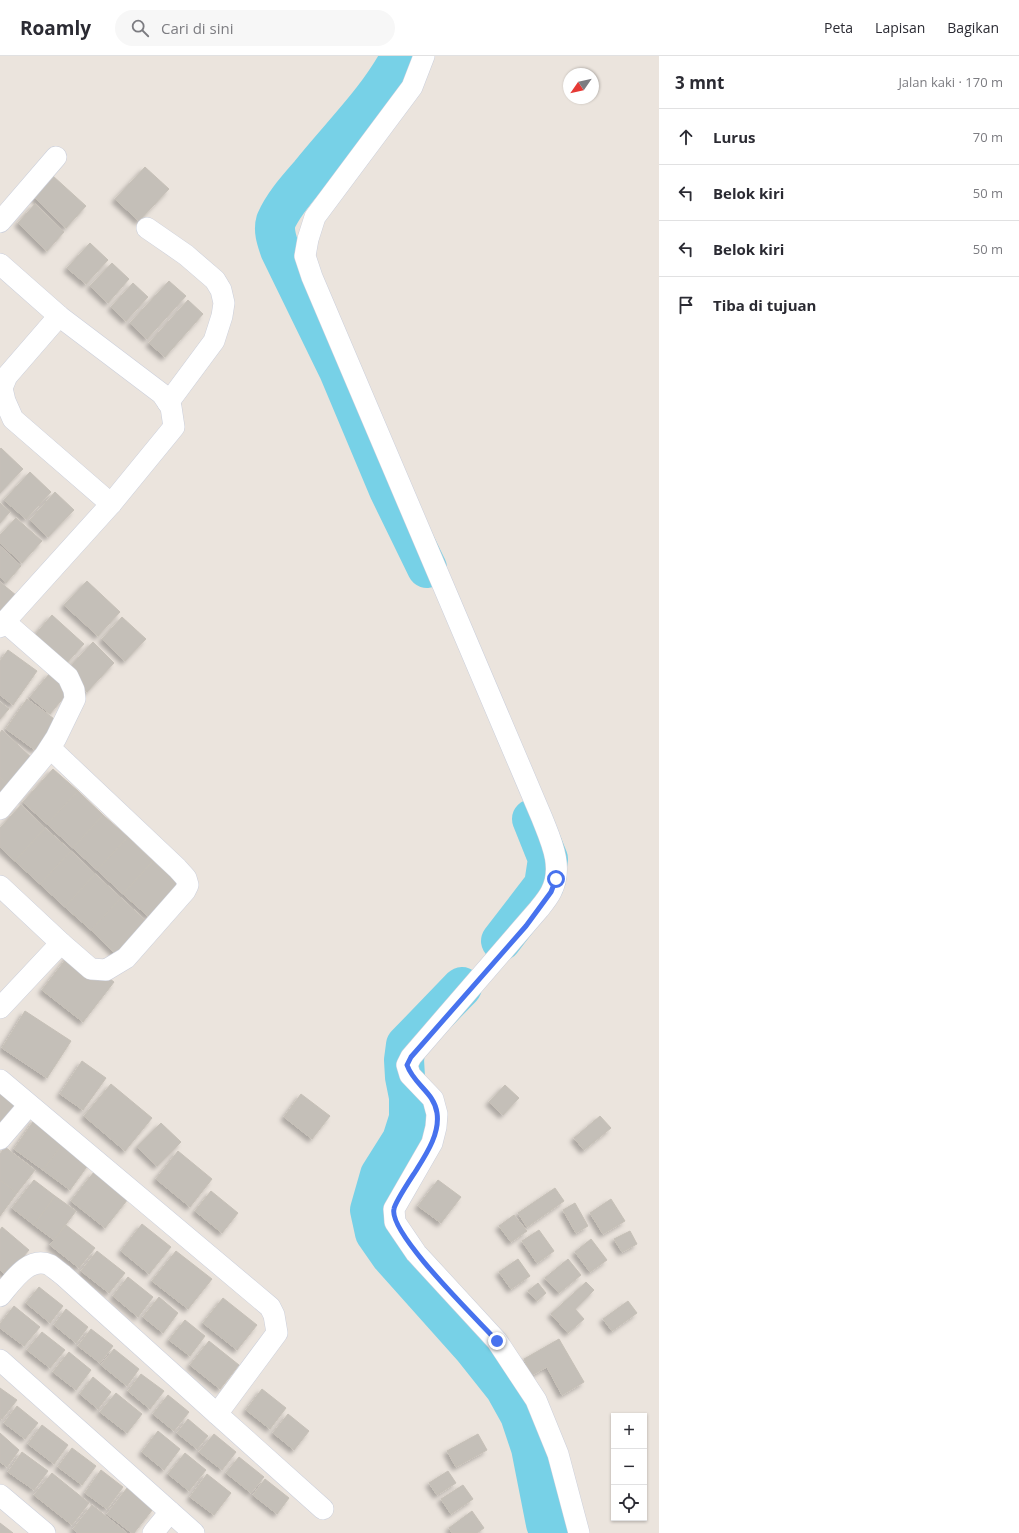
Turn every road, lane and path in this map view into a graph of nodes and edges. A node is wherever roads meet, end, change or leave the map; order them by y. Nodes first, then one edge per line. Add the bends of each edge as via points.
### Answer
1 (424, 56) edge
2 (56, 157) dead end
3 (0, 222) edge
4 (146, 228) dead end
5 (0, 264) edge
6 (59, 316) junction
7 (168, 403) junction
8 (111, 504) junction
9 (2, 624) edge
10 (50, 748) junction
11 (0, 809) edge
12 (0, 886) edge
13 (61, 943) junction
14 (0, 1008) edge
15 (0, 1080) edge
16 (29, 1105) junction
17 (0, 1138) edge
18 (0, 1296) edge
19 (0, 1360) edge
20 (216, 1414) junction
21 (0, 1495) edge
22 (323, 1509) dead end
23 (170, 1512) junction
24 (45, 1533) edge
25 (153, 1533) edge
26 (194, 1533) edge
27 (578, 1533) edge

1 - 27 street via 412,87 315,218 305,256 542,818 557,866 551,892 526,926 411,1057 407,1065 410,1075 433,1099 437,1114 432,1143 394,1209 395,1222 416,1253 497,1341 536,1400 558,1454
2 - 3 street
4 - 7 street via 186,255 215,280 224,303 214,341
5 - 6 street
6 - 7 street via 162,394
6 - 8 street via 7,376 2,388 5,401 13,419
7 - 8 street via 174,427
8 - 9 street
9 - 10 street via 68,677 74,690 75,699
10 - 11 street
10 - 13 street via 177,868 186,878 188,886 126,958 106,970 91,969
12 - 13 street
13 - 14 street
15 - 16 street
16 - 17 street
16 - 20 street via 270,1307 277,1333
18 - 20 street via 24,1269 35,1263 49,1265
19 - 23 street
20 - 22 street
21 - 24 street
23 - 25 street
23 - 26 street

